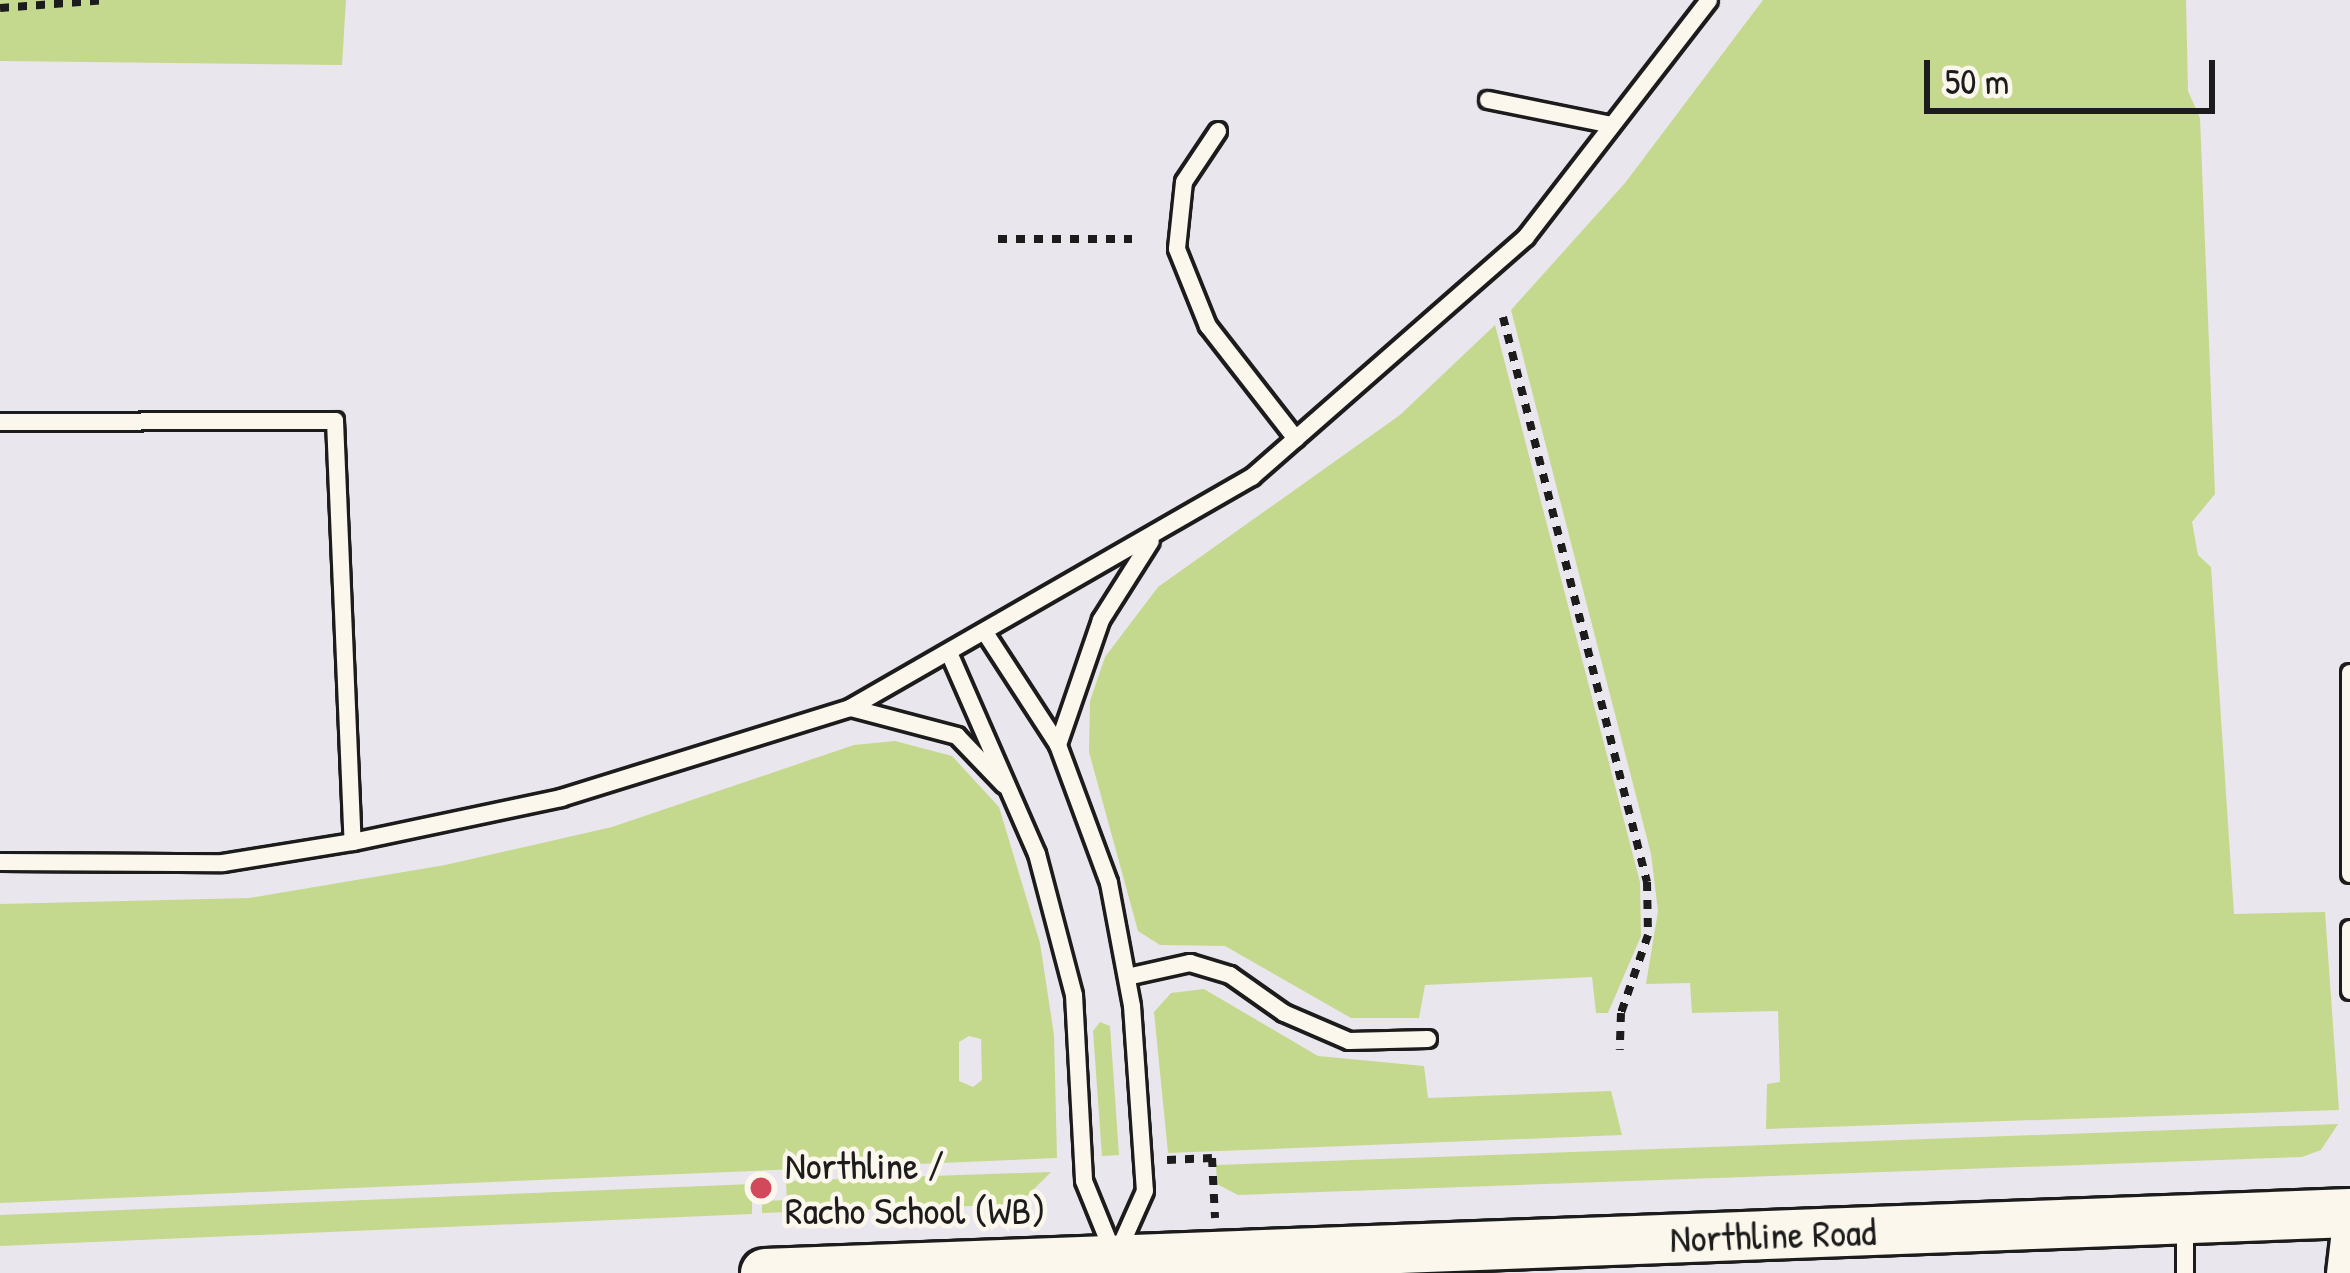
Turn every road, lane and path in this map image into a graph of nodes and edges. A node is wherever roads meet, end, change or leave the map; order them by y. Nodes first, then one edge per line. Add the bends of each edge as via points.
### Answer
1 (107, 0) edge
2 (1709, 0) edge
3 (0, 8) edge
4 (1488, 100) dead end
5 (1612, 125) junction
6 (1218, 130) dead end
7 (998, 239) dead end
8 (1132, 239) dead end
9 (1502, 317) dead end
10 (0, 422) edge
11 (1296, 439) junction
12 (1154, 535) junction
13 (986, 634) junction
14 (950, 655) junction
15 (2350, 673) edge
16 (850, 708) junction
17 (1058, 745) junction
18 (1012, 793) junction
19 (353, 842) junction
20 (0, 862) edge
21 (2350, 874) edge
22 (2350, 929) edge
23 (1127, 977) junction
24 (2350, 991) edge
25 (1428, 1039) dead end
26 (1620, 1050) dead end
27 (1143, 1161) junction
28 (2350, 1213) edge
29 (2185, 1218) junction
30 (1216, 1255) junction
31 (1115, 1266) edge
32 (765, 1273) edge
33 (2186, 1273) edge
34 (2343, 1273) edge

1 - 3 path
2 - 5 lane
4 - 5 lane
5 - 11 lane via 1526,236
6 - 11 lane via 1184,182 1177,249 1208,326
7 - 8 path
9 - 26 path via 1648,882 1648,934 1621,1013
10 - 19 lane via 335,421
11 - 12 lane via 1252,477
12 - 13 lane
12 - 17 lane via 1101,620
13 - 14 lane
13 - 17 lane
14 - 16 lane
14 - 18 lane
15 - 21 lane
16 - 18 lane via 957,736
16 - 19 lane via 561,798
17 - 23 lane via 1109,883
18 - 31 lane via 1037,854 1074,995 1084,1180
19 - 20 lane via 223,863
22 - 24 lane
23 - 25 lane via 1190,963 1230,975 1284,1013 1349,1041
23 - 27 lane
27 - 30 path via 1212,1158
27 - 31 lane via 1145,1191
28 - 29 main road, Northline Road
28 - 34 street
29 - 30 main road, Northline Road
29 - 33 lane
30 - 31 main road, Northline Road
31 - 32 main road, Northline Road

